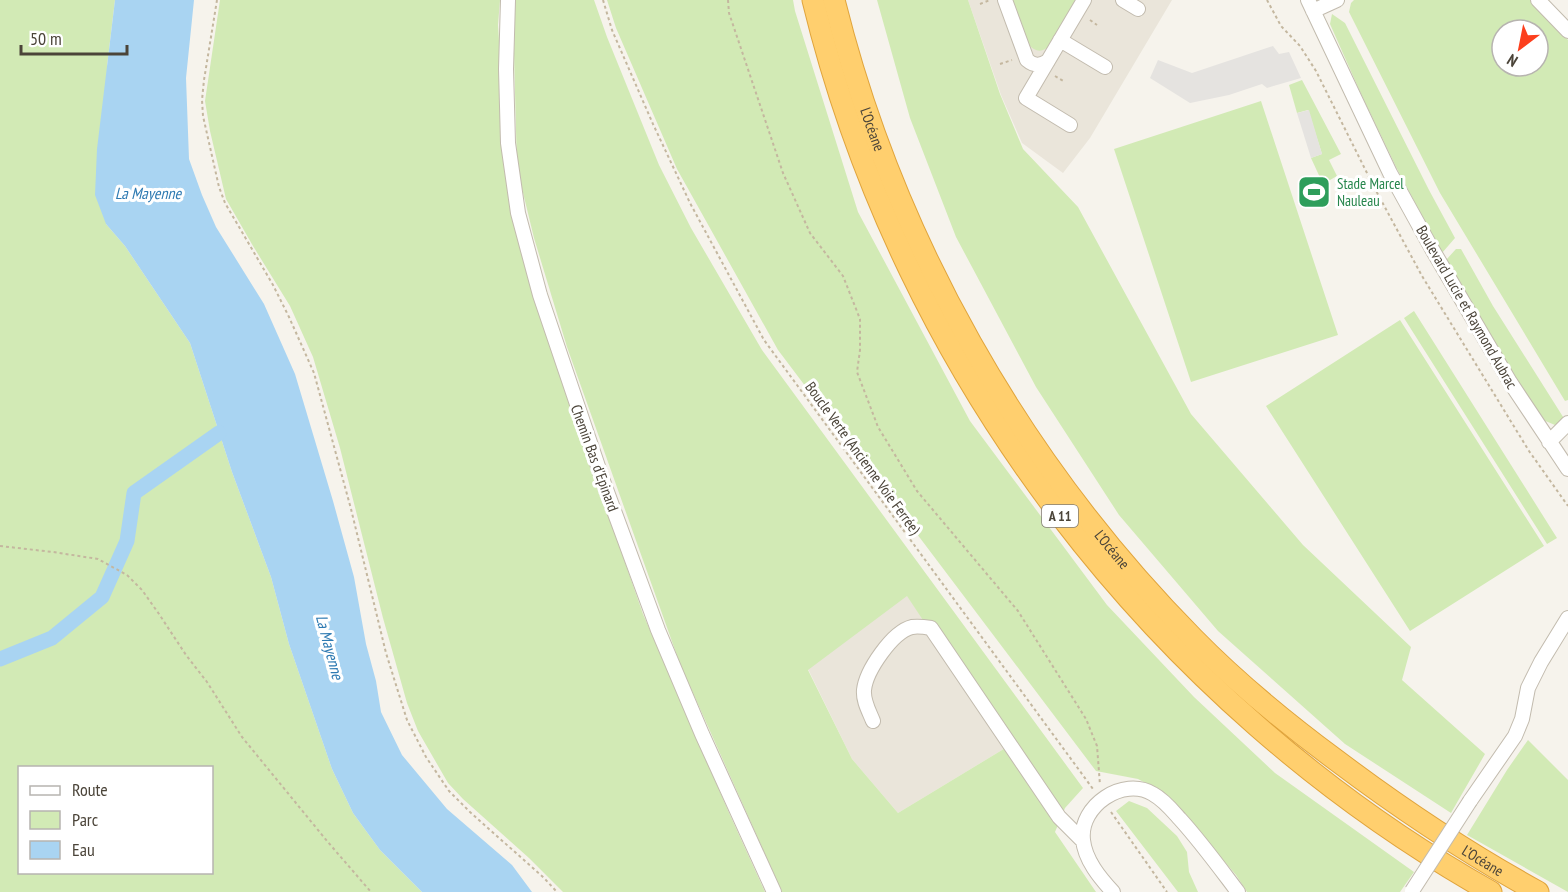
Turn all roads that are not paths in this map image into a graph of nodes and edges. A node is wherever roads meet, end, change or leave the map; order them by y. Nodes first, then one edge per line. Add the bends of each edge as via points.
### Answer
1 (508, 0) edge
2 (813, 0) edge
3 (834, 0) edge
4 (1005, 0) edge
5 (1084, 0) edge
6 (1123, 0) edge
7 (1337, 0) edge
8 (1538, 0) edge
9 (1311, 5) edge
10 (1138, 9) dead end
11 (1568, 31) edge
12 (1060, 40) junction
13 (1048, 61) junction
14 (1105, 67) dead end
15 (1071, 125) dead end
16 (1568, 423) edge
17 (1549, 442) junction
18 (1568, 469) edge
19 (1568, 618) edge
20 (873, 721) dead end
21 (1083, 841) junction
22 (1411, 891) edge
23 (774, 892) edge
24 (1113, 892) edge
25 (1238, 892) edge
26 (1491, 892) edge
27 (1538, 892) edge

1 - 23 street, Chemin Bas d'Epinard via 508,143 518,213 540,295 658,630
2 - 26 highway, L’Océane / A 11 via 856,139 916,282 987,410 1066,524 1156,629 1207,682 1265,733 1383,824
3 - 27 highway, L’Océane / A 11 via 874,130 926,255 990,375 1083,512 1155,599 1275,713 1406,811
4 - 13 street via 1027,60 1038,65
5 - 12 street
6 - 10 street
7 - 9 street
8 - 11 street
9 - 17 street, Boulevard Lucie et Raymond Aubrac via 1401,192
12 - 13 street
12 - 14 street
13 - 15 street via 1026,98
16 - 17 street
17 - 18 street, Boulevard Lucie et Raymond Aubrac
19 - 22 street, bridge via 1528,688 1515,736
20 - 21 street via 864,700 864,688 879,656 898,634 911,627 931,628 1059,817
21 - 24 street via 1088,858
21 - 25 street via 1089,814 1101,800 1123,790 1141,788 1163,800

